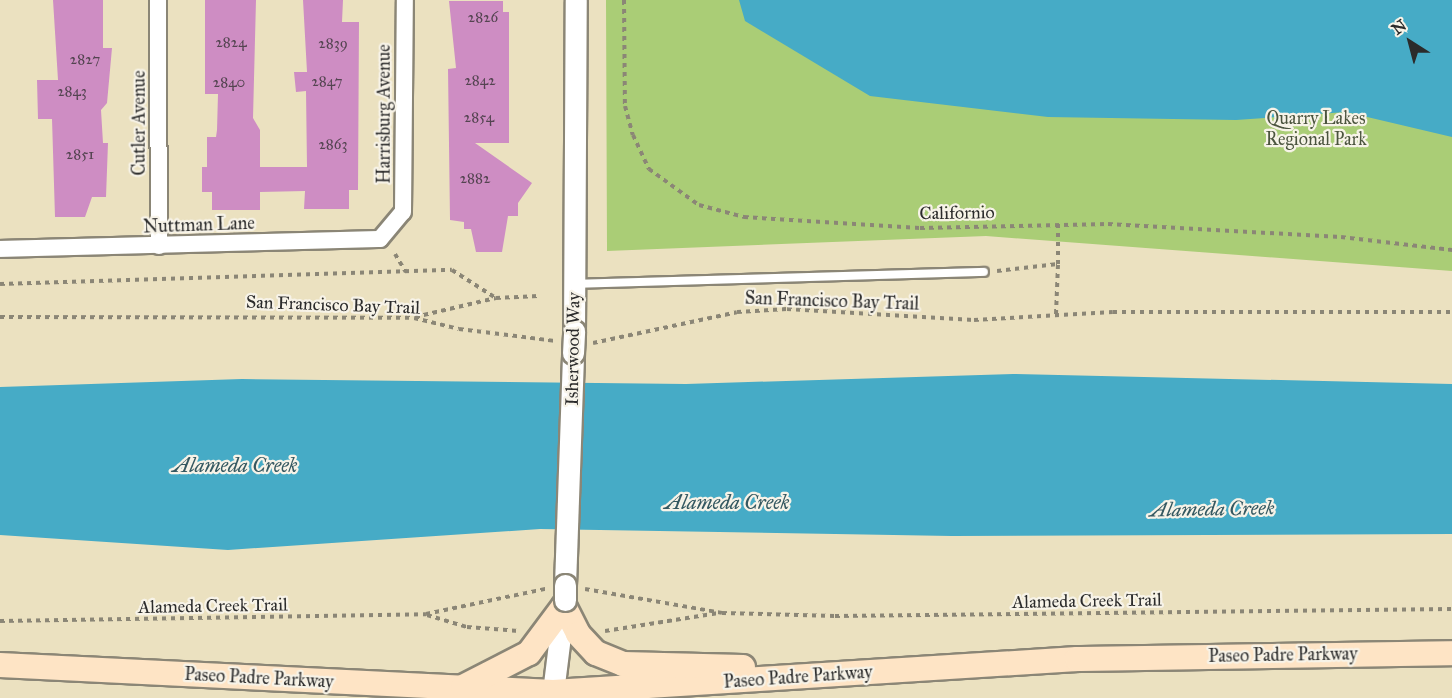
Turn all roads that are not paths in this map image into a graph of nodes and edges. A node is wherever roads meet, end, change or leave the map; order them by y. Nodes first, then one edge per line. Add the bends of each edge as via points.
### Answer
1 (158, 0) edge
2 (405, 0) edge
3 (576, 0) edge
4 (394, 226) joint
5 (159, 246) junction
6 (0, 249) edge
7 (984, 272) road end
8 (574, 284) junction
9 (564, 603) junction
10 (1452, 652) edge
11 (0, 665) edge
12 (811, 676) junction
13 (461, 688) junction
14 (553, 695) edge

1 - 5 street, Cutler Avenue
2 - 4 street, Harrisburg Avenue via 403,212
3 - 8 street, Isherwood Way
4 - 5 street, Nuttman Lane via 380,239
5 - 6 street, Nuttman Lane
7 - 8 lane
8 - 9 street, Isherwood Way, bridge
9 - 12 main road via 578,634 596,653 623,664 737,666
9 - 13 main road via 529,653
9 - 14 street, Isherwood Way
10 - 12 main road, Paseo Padre Parkway via 1077,659
11 - 13 main road, Paseo Padre Parkway
12 - 14 main road, Paseo Padre Parkway
13 - 14 main road, Paseo Padre Parkway

